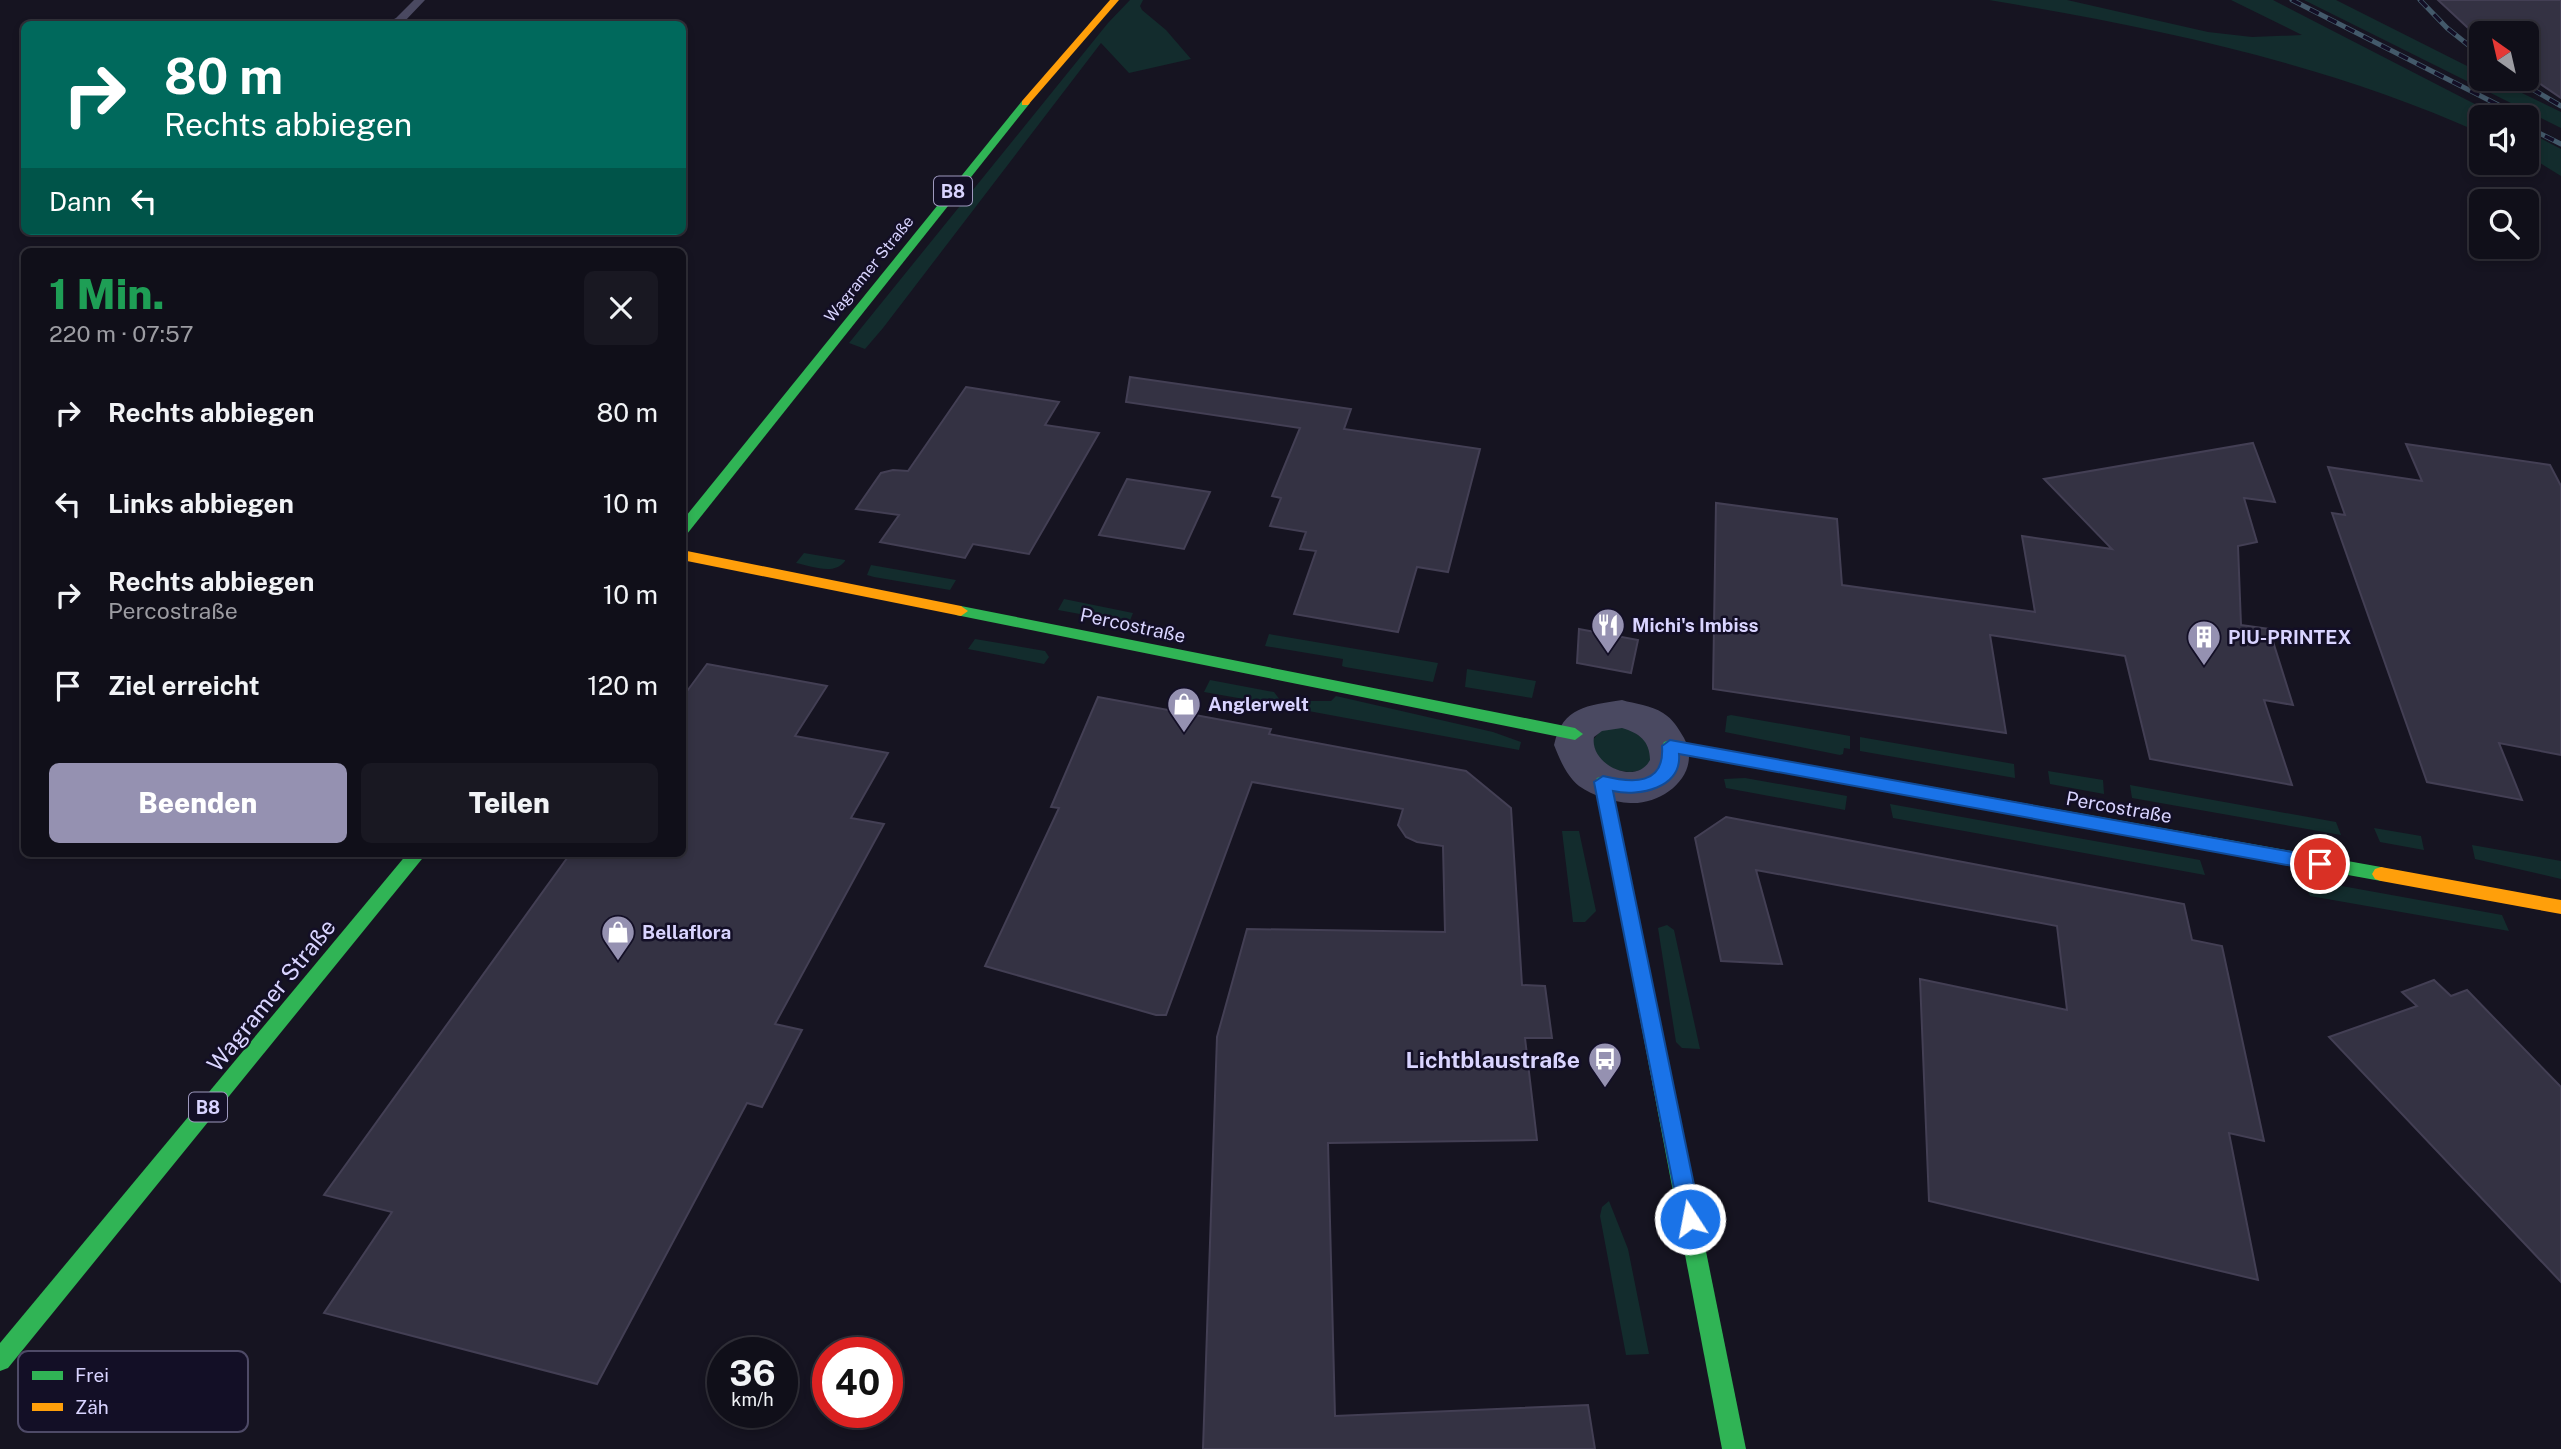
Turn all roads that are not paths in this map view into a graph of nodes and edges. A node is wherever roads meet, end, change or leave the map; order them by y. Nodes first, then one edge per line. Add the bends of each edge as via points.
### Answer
1 (420, 0) edge
2 (1115, 0) edge
3 (397, 21) edge
4 (686, 526) edge
5 (686, 556) edge
6 (1574, 734) junction
7 (1670, 746) junction
8 (1603, 782) junction
9 (415, 857) edge
10 (2561, 907) edge
11 (0, 1360) edge
12 (1734, 1449) edge

1 - 3 lane
2 - 4 street, Wagramer Straße / B8 via 1006,125
5 - 6 street, Percostraße
6 - 7 street via 1589,720 1622,714 1649,723
6 - 8 street via 1580,765
7 - 8 street via 1666,774 1651,784 1625,788
7 - 10 street, Percostraße
8 - 12 street
9 - 11 street, Wagramer Straße / B8

